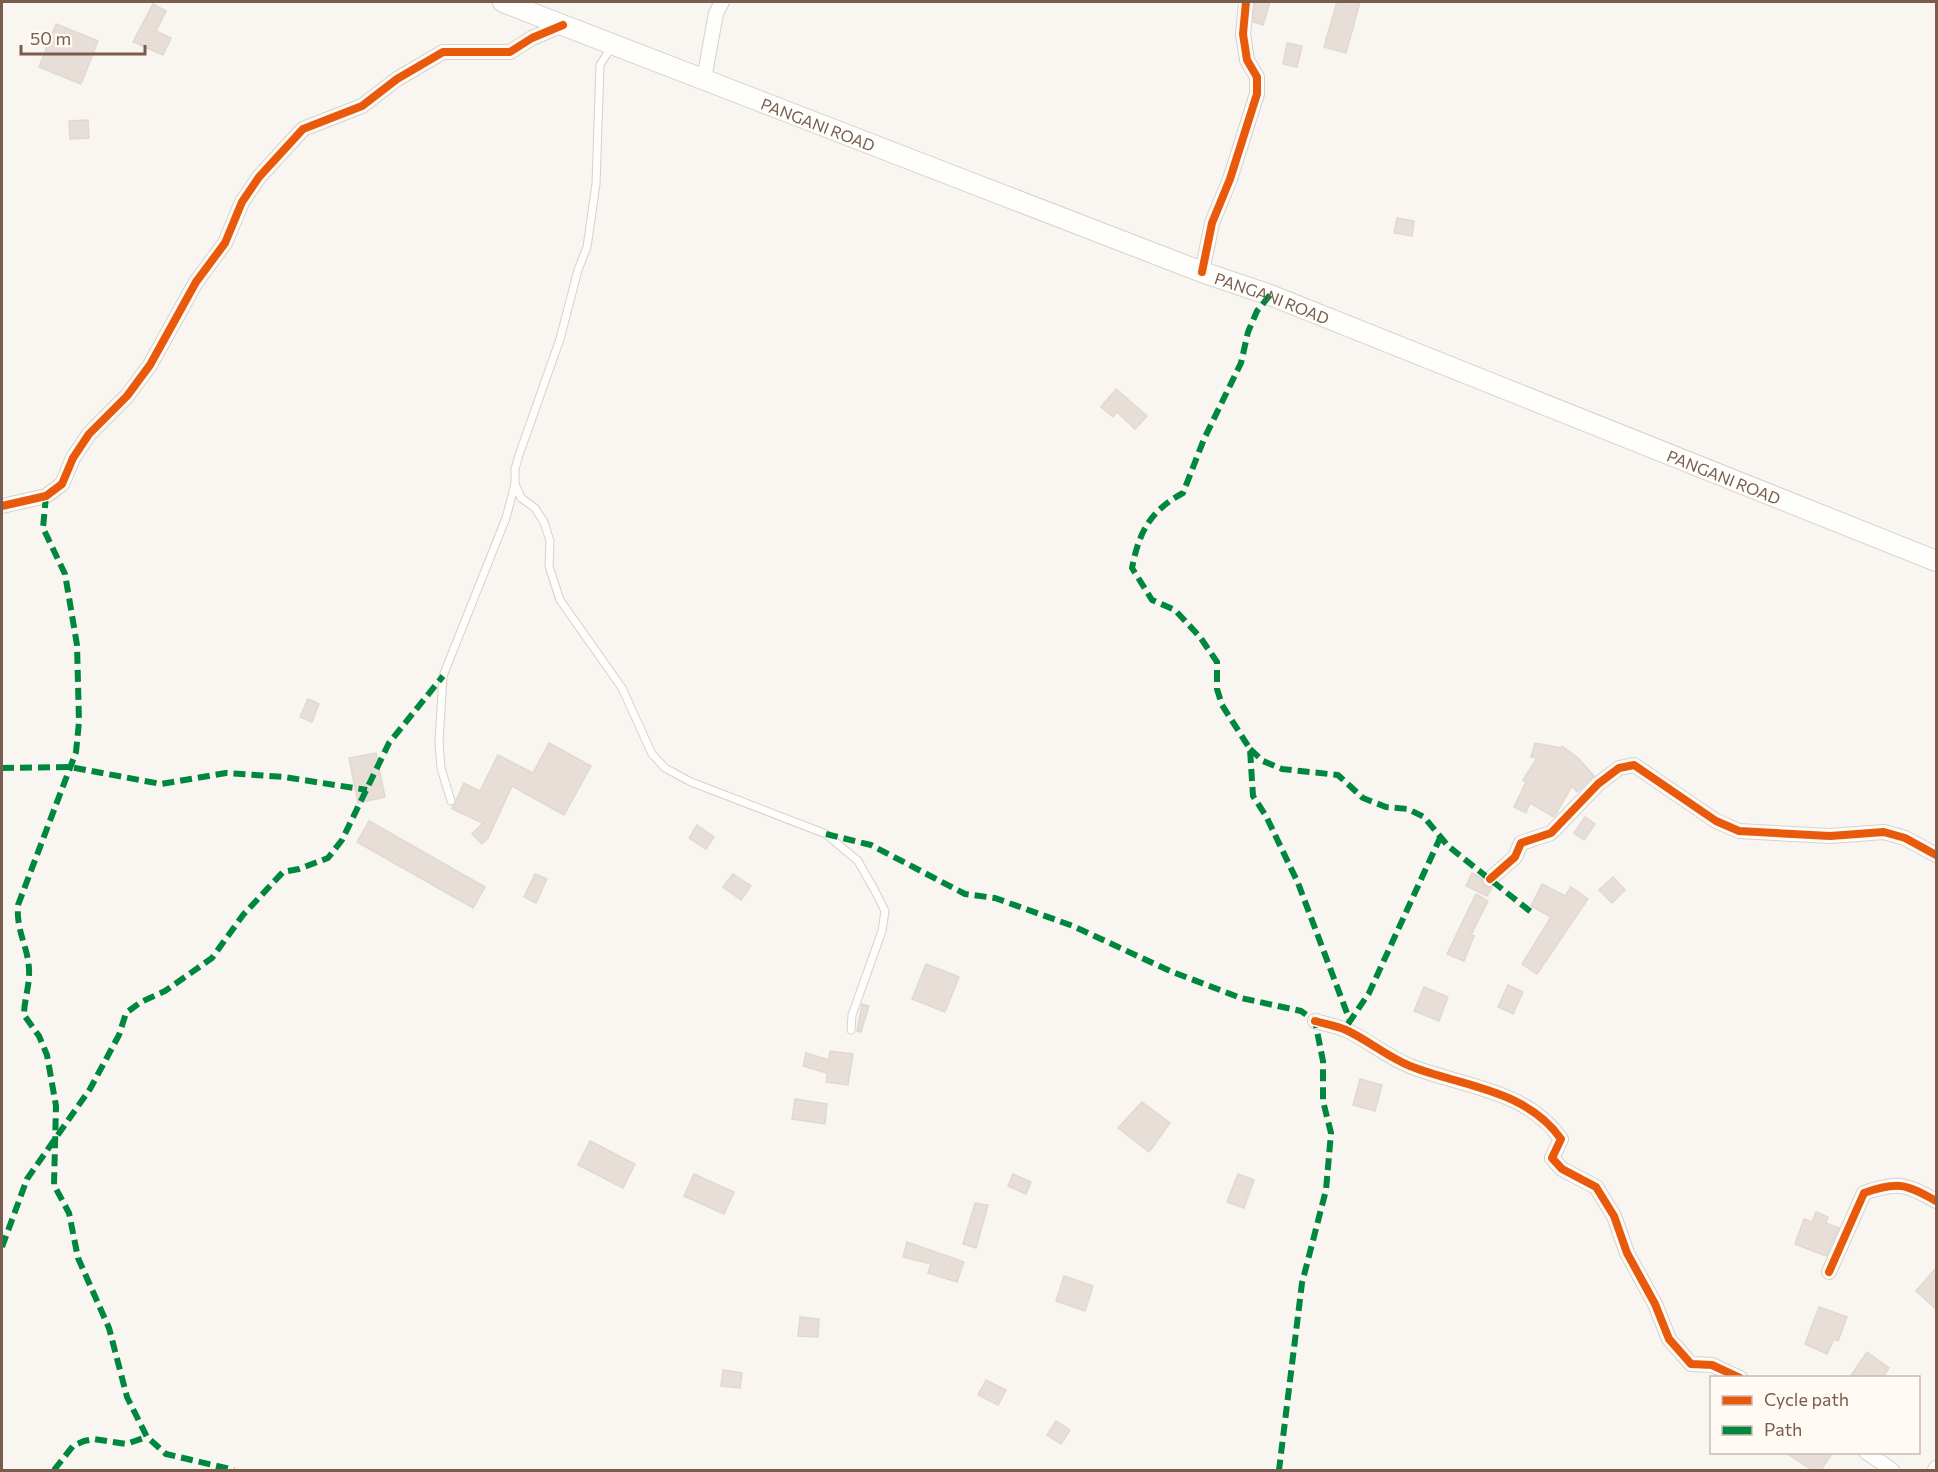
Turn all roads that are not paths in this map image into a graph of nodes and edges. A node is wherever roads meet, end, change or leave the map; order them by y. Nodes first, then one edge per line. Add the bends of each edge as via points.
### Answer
1 (503, 2) edge
2 (722, 2) edge
3 (1246, 2) edge
4 (562, 25) junction
5 (614, 44) junction
6 (704, 79) junction
7 (1202, 272) junction
8 (515, 484) junction
9 (2, 506) edge
10 (1936, 561) edge
11 (451, 801) dead end
12 (1936, 855) edge
13 (1490, 879) dead end
14 (1315, 1021) dead end
15 (851, 1030) dead end
16 (1936, 1201) edge
17 (1829, 1272) dead end
18 (1738, 1376) edge
19 (1869, 1454) edge
20 (1892, 1470) edge

1 - 4 main road, PANGANI ROAD
2 - 6 street via 716,13
3 - 7 street via 1243,33 1247,60 1257,77 1257,94 1212,223
4 - 5 main road, PANGANI ROAD
4 - 9 street via 510,52 443,52 397,78 362,106 303,129 253,185 225,243 196,282 150,365 127,396 88,434 62,484 46,496
5 - 6 main road, PANGANI ROAD
5 - 8 lane via 600,65 596,183 587,247 560,339 514,469
6 - 7 main road, PANGANI ROAD
7 - 10 main road, PANGANI ROAD via 1270,295
8 - 11 lane via 506,518 443,676 439,743 441,768
8 - 15 lane via 521,498 535,508 544,522 550,541 549,566 560,600 622,688 652,754 665,768 691,782 826,834 858,861 885,911 882,931 852,1015
12 - 13 street via 1905,838 1884,832 1830,836 1739,831 1716,821 1634,765 1619,768 1598,784 1551,833 1521,843 1515,857
14 - 18 street via 1345,1029 1411,1067 1514,1099 1549,1122 1561,1139 1552,1158 1562,1169 1596,1187 1614,1216 1627,1253 1669,1339 1691,1364 1720,1367
16 - 17 street via 1915,1189 1890,1184 1864,1194
19 - 20 street

